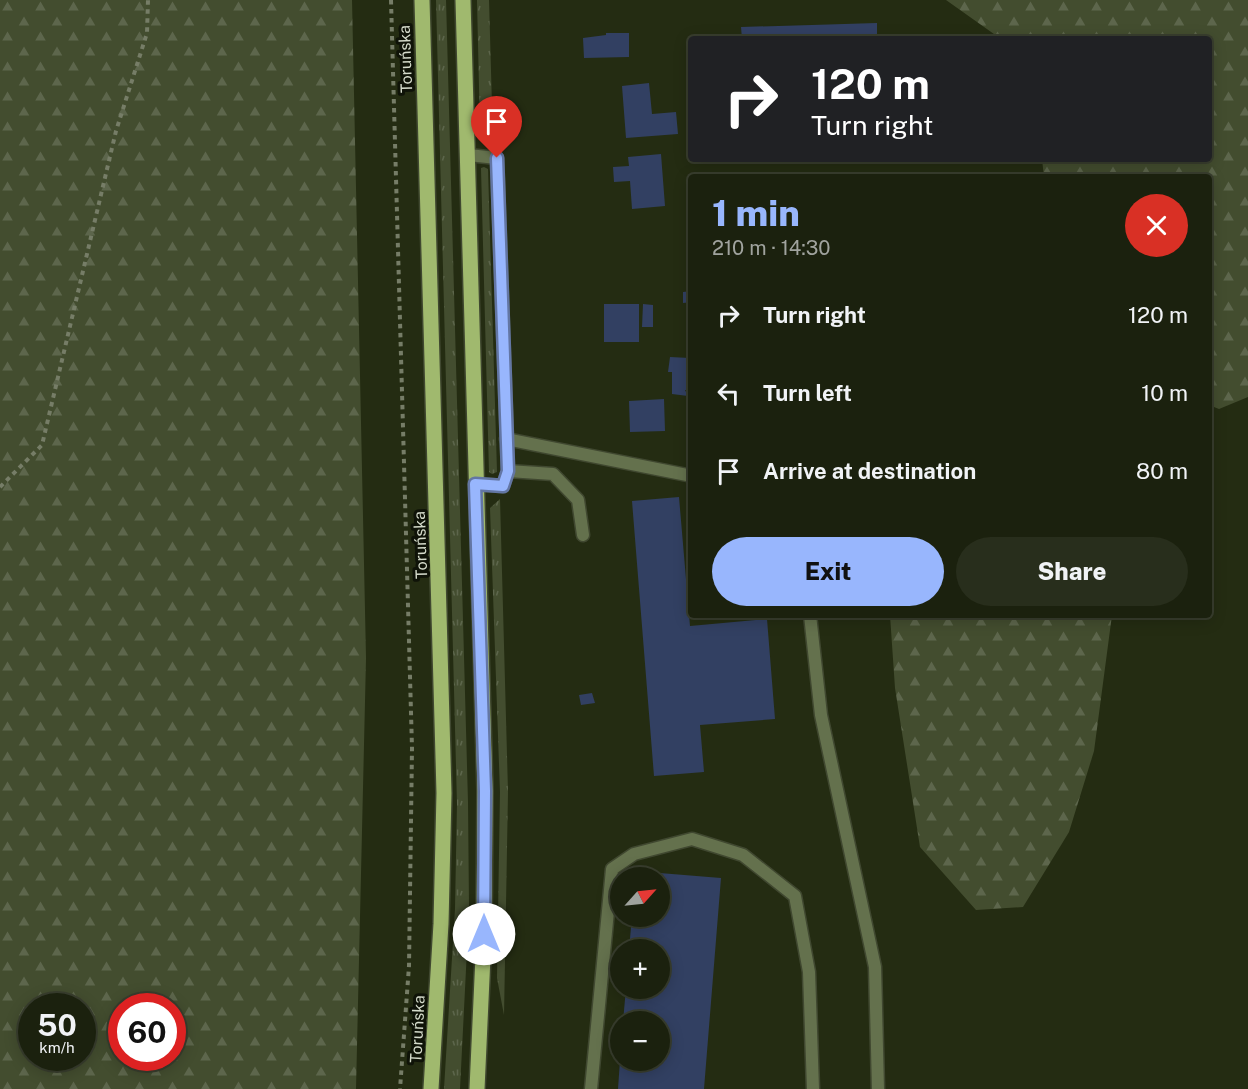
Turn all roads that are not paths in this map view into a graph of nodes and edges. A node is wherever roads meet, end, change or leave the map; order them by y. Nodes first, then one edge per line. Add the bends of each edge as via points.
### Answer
1 (422, 0) edge
2 (463, 0) edge
3 (468, 154) junction
4 (506, 439) junction
5 (508, 471) junction
6 (688, 475) edge
7 (475, 484) junction
8 (583, 535) dead end
9 (810, 618) edge
10 (431, 1089) edge
11 (477, 1089) edge
12 (591, 1089) edge
13 (813, 1089) edge
14 (878, 1089) edge

1 - 10 main road, Toruńska via 444,793
2 - 3 main road
3 - 4 street via 497,158
3 - 7 main road
4 - 5 street
4 - 6 street
5 - 7 street via 503,486
5 - 8 street via 553,474 578,500
7 - 11 main road via 485,791
9 - 14 street via 820,715 875,968
12 - 13 street via 612,869 634,854 692,839 743,855 795,896 809,972

